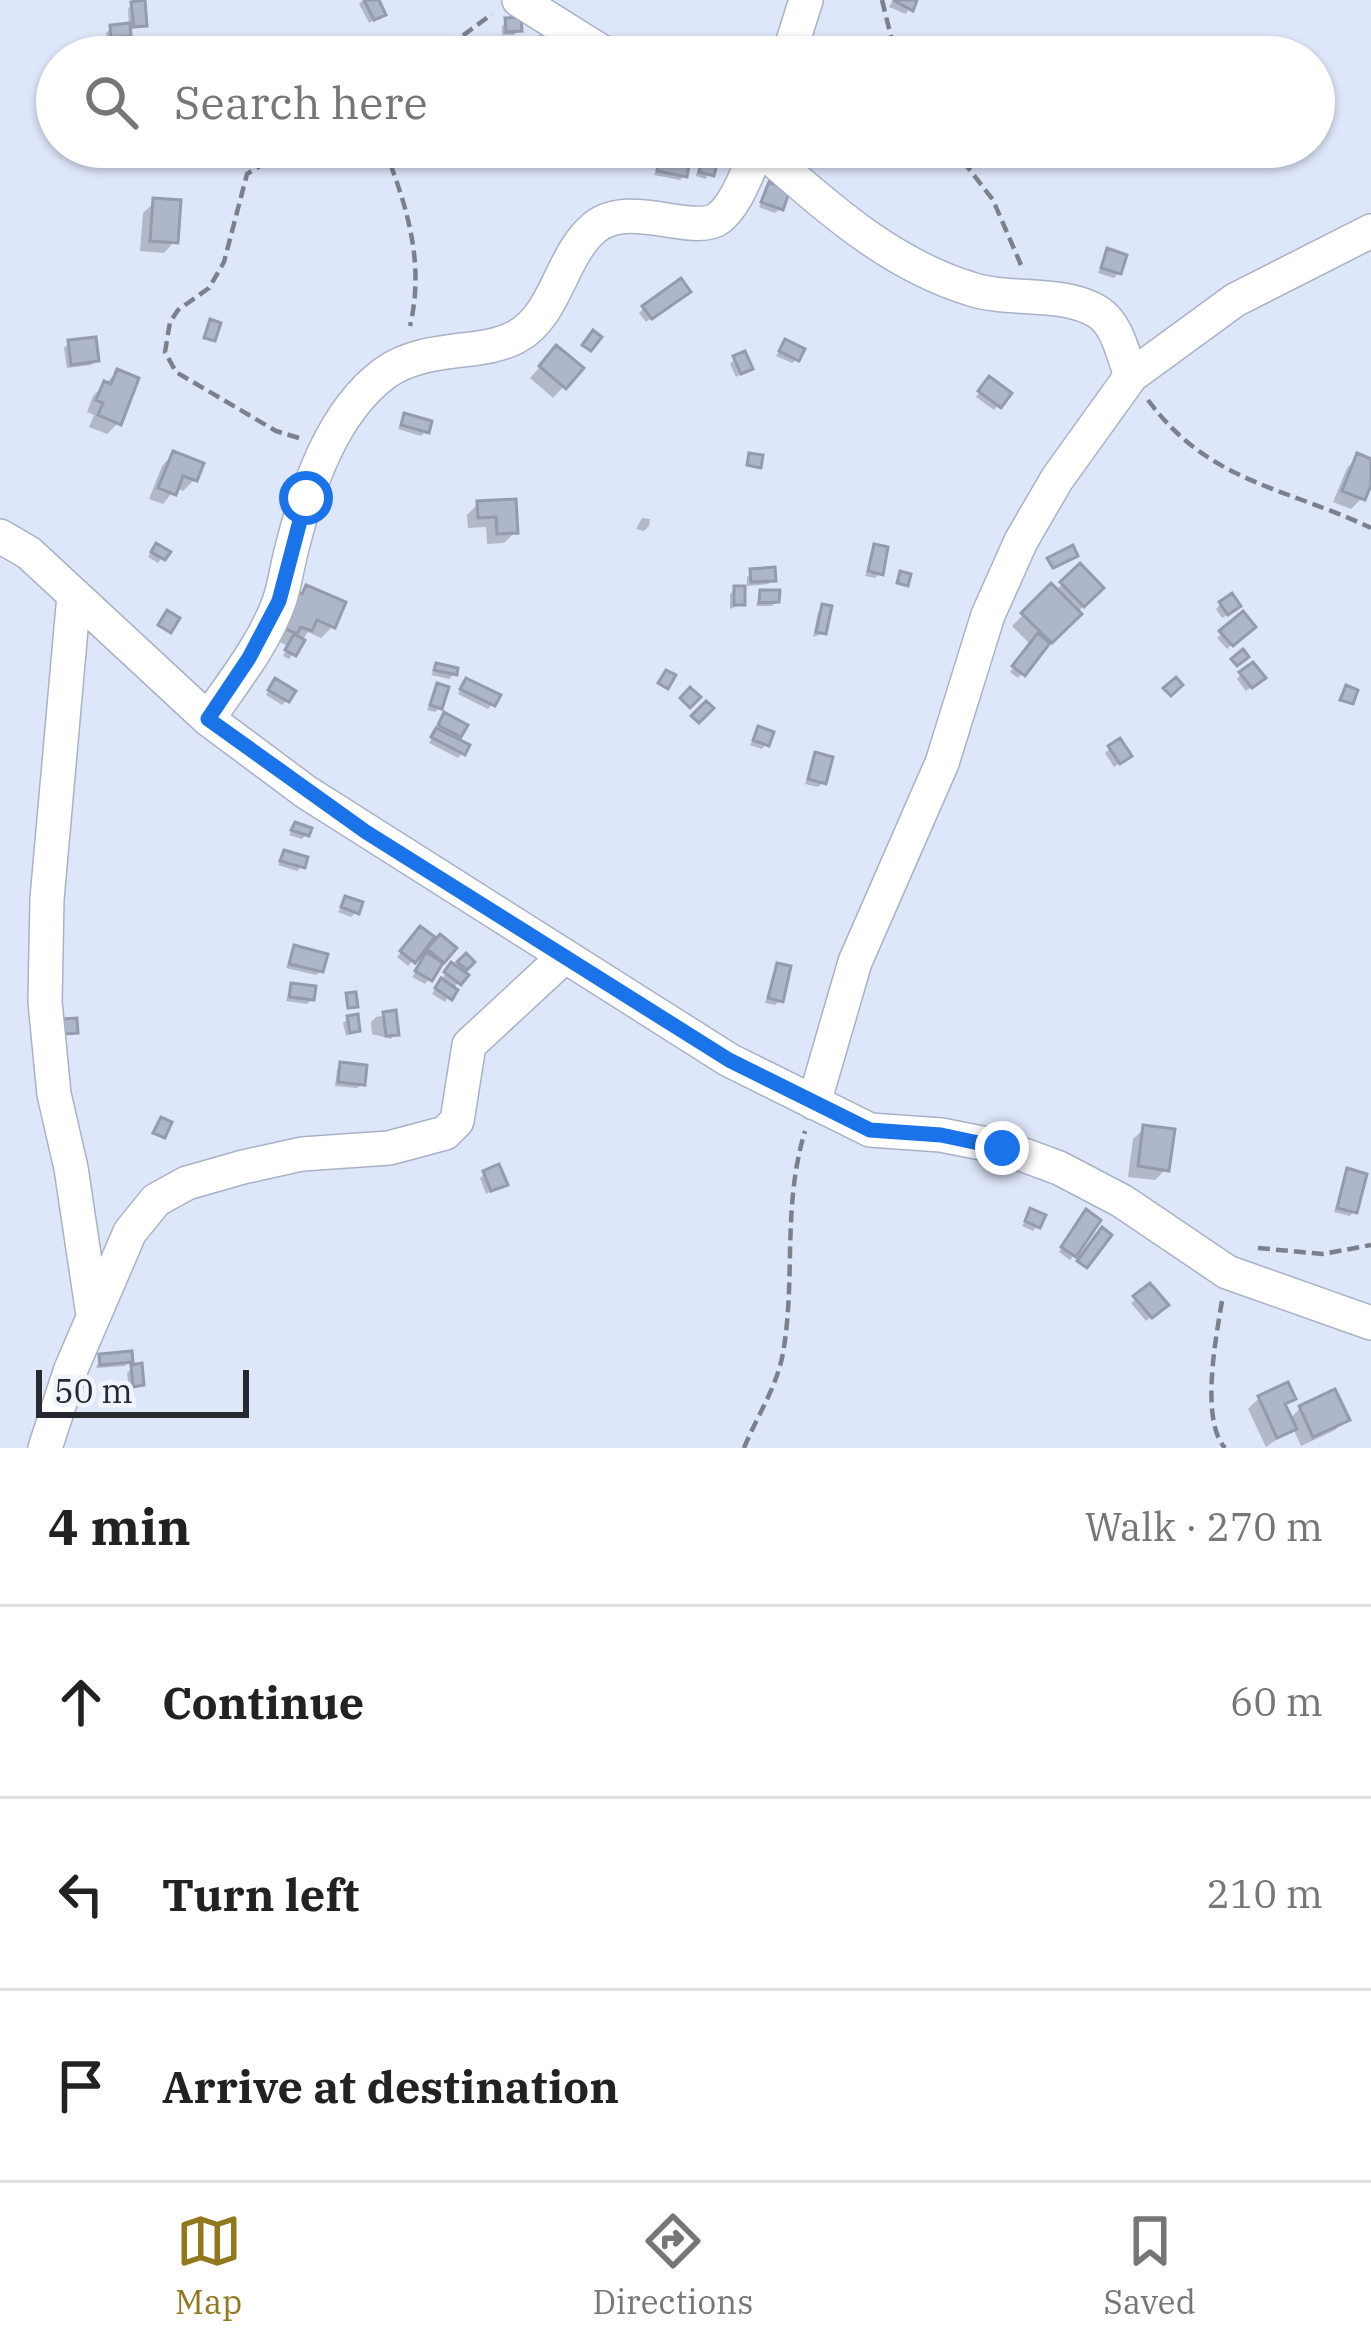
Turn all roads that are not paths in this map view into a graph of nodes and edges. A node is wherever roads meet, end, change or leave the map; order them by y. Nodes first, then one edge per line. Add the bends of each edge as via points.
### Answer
1 (806, 0) edge
2 (508, 5) edge
3 (569, 36) edge
4 (795, 36) edge
5 (748, 168) edge
6 (782, 168) edge
7 (1371, 231) edge
8 (1130, 376) junction
9 (0, 536) edge
10 (74, 596) junction
11 (208, 719) junction
12 (565, 956) junction
13 (814, 1103) junction
14 (93, 1317) junction
15 (1371, 1323) edge
16 (45, 1448) edge

1 - 4 street
2 - 3 street
5 - 11 street via 717,220 627,217 598,224 536,322 514,338 450,349 385,373 327,448 279,601
6 - 8 street via 914,267 977,291 1101,314
7 - 8 street via 1235,300
8 - 13 street via 1057,479 988,615 942,763 855,962
9 - 10 street
10 - 11 street
10 - 14 street via 45,1002
11 - 12 street via 306,792
12 - 13 street via 695,1040
12 - 14 street via 470,1045 457,1121 445,1133 389,1148 302,1154 187,1183 156,1200 130,1232
13 - 15 street via 870,1130 941,1135 1059,1168 1227,1272
14 - 16 street

